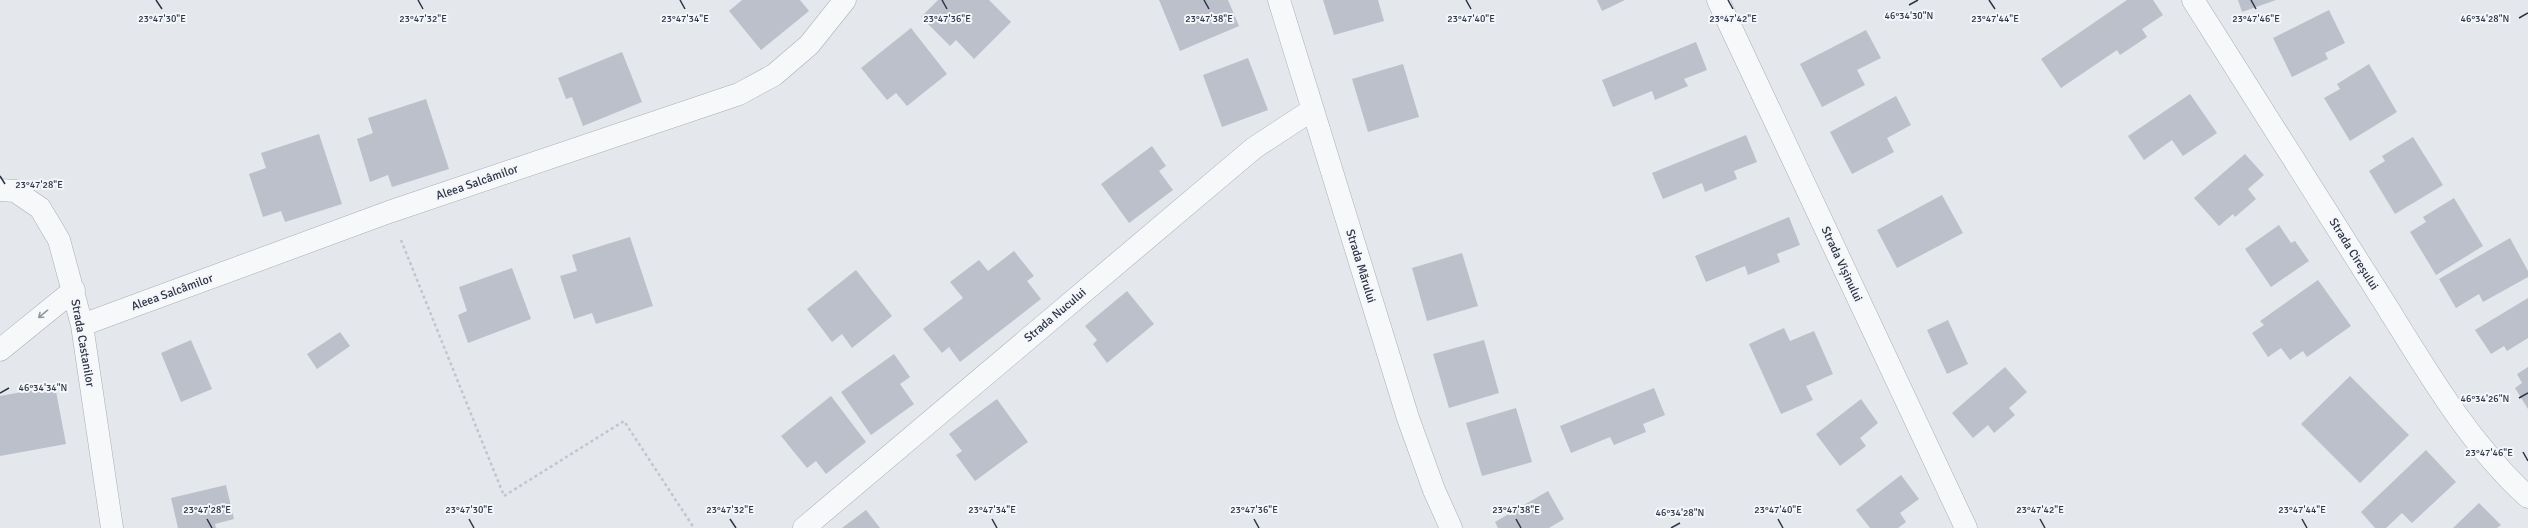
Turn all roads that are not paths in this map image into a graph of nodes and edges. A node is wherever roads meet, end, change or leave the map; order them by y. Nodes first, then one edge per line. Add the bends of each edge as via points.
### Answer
1 (845, 0) edge
2 (1279, 0) edge
3 (1718, 0) edge
4 (2192, 0) edge
5 (1312, 110) junction
6 (0, 190) edge
7 (74, 290) junction
8 (82, 325) junction
9 (0, 350) edge
10 (2528, 497) edge
11 (112, 528) edge
12 (804, 528) edge
13 (1451, 528) edge
14 (1966, 528) edge

1 - 8 street, Aleea Salcâmilor via 809,46 774,74 739,94 389,212
2 - 5 street, Strada Mărului
3 - 14 street, Strada Vișinului
4 - 10 street, Strada Cireșului via 2425,365 2491,458 2506,477
5 - 12 street, Strada Nucului via 1254,148
5 - 13 street, Strada Mărului via 1408,418
6 - 7 street, Strada Castanilor via 15,192 40,208 59,240
7 - 8 street, Strada Castanilor
7 -> 9 street
8 - 11 street, Strada Castanilor

